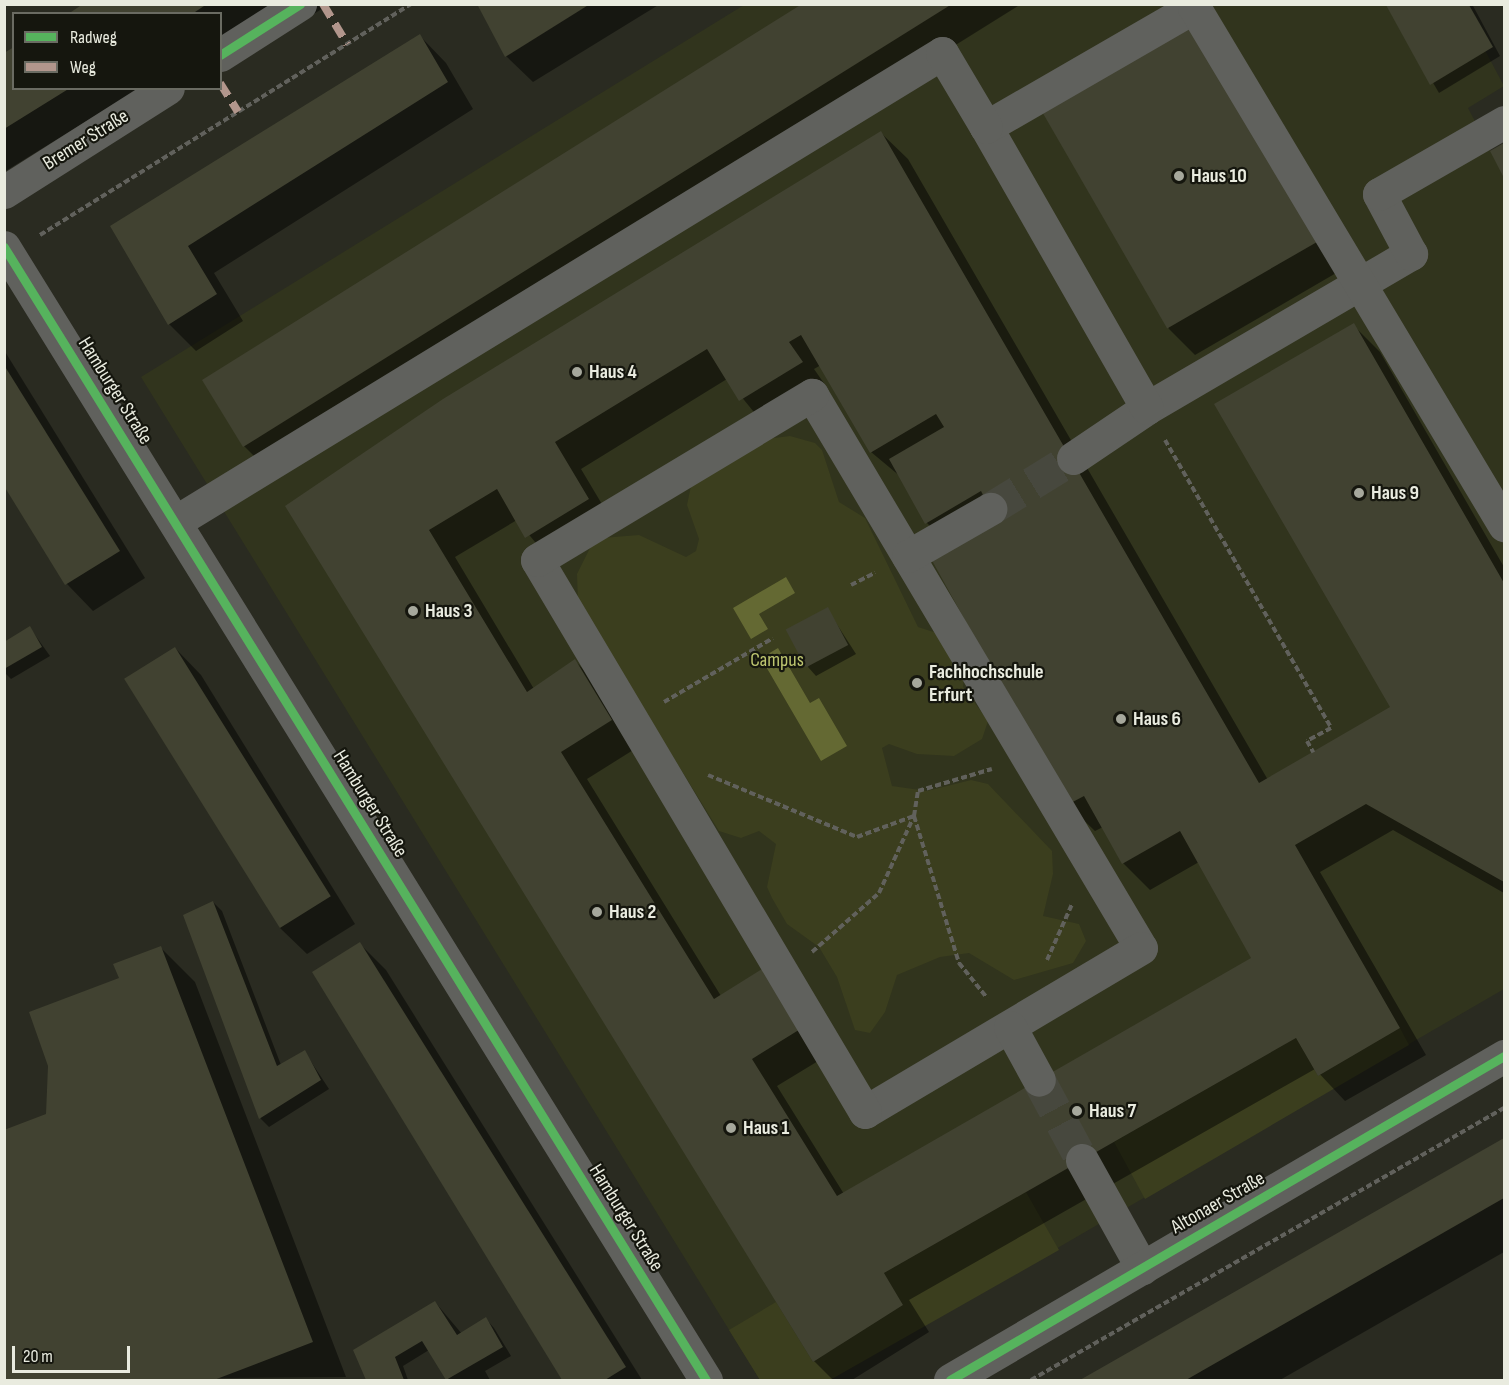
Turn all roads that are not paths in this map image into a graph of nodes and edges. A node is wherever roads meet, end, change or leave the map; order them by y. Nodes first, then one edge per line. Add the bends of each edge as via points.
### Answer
1 (300, 4) edge
2 (222, 54) edge
3 (165, 90) edge
4 (1500, 124) edge
5 (986, 127) junction
6 (4, 192) edge
7 (7, 251) edge
8 (1361, 283) junction
9 (1147, 408) junction
10 (1073, 458) tunnel mouth
11 (990, 509) tunnel mouth
12 (175, 522) junction
13 (1504, 525) edge
14 (908, 556) junction
15 (1010, 1027) junction
16 (1504, 1056) edge
17 (1039, 1080) tunnel mouth
18 (1082, 1160) tunnel mouth
19 (1142, 1268) junction
20 (705, 1380) edge
21 (950, 1380) edge

1 - 2 street
3 - 6 street, Bremer Straße
4 - 8 street via 1379,194 1411,254
5 - 8 street via 1194,7
5 - 9 street
5 - 12 street via 942,53
7 - 12 street, Hamburger Straße
8 - 9 street
8 - 13 street
9 - 10 street
11 - 14 street
12 - 20 street, Hamburger Straße
14 - 15 street via 1141,948
14 - 15 street via 812,395 537,560 865,1112
15 - 17 street
16 - 19 street, Altonaer Straße
18 - 19 street
19 - 21 street, Altonaer Straße

